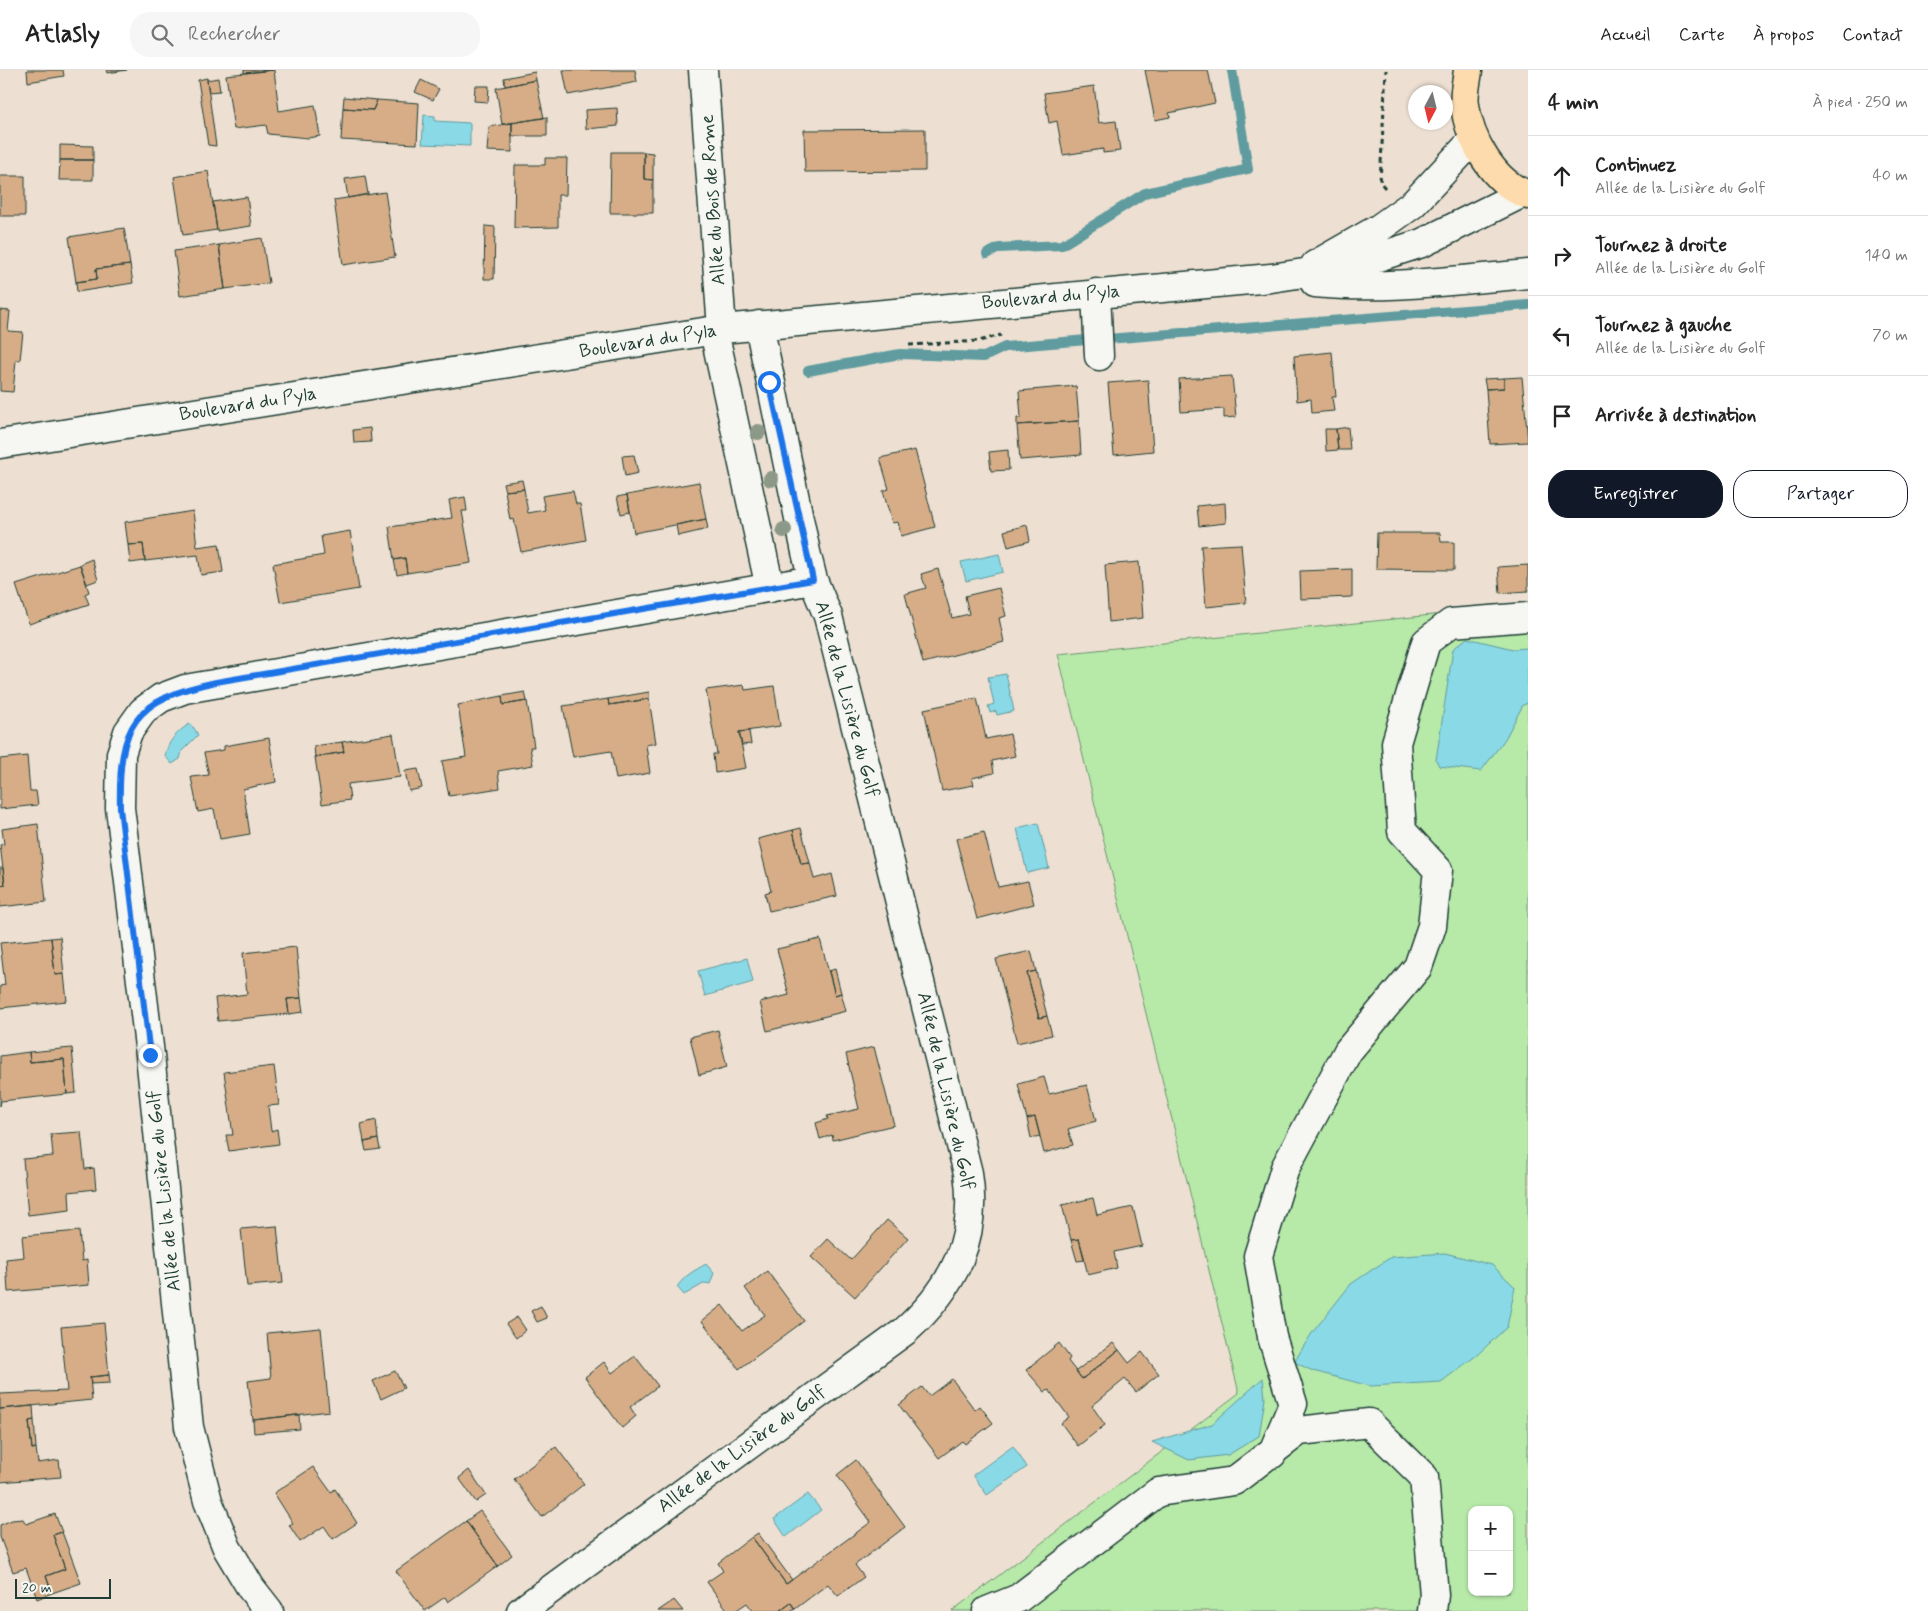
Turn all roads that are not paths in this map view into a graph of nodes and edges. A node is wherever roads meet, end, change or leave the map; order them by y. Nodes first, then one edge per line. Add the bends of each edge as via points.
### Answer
1 (703, 70) edge
2 (1468, 70) edge
3 (1473, 140) junction
4 (1525, 194) edge
5 (1300, 273) junction
6 (1528, 274) edge
7 (1271, 278) junction
8 (1096, 293) junction
9 (759, 325) junction
10 (718, 330) junction
11 (1098, 356) dead end
12 (0, 444) edge
13 (813, 580) junction
14 (770, 588) junction
15 (1528, 618) edge
16 (1272, 1454) junction
17 (269, 1611) edge
18 (521, 1611) edge
19 (987, 1611) edge
20 (1432, 1611) edge

1 - 10 street, Allée du Bois de Rome
2 - 3 main road via 1464,104
3 - 4 main road via 1494,171
3 - 5 street via 1408,208 1378,229
4 - 5 street, Boulevard du Pyla via 1422,243 1350,266
5 - 7 street, Boulevard du Pyla
6 - 7 street via 1432,283 1343,286
7 - 8 street, Boulevard du Pyla
8 - 9 street, Boulevard du Pyla
8 - 11 street
9 - 10 street, Boulevard du Pyla
9 - 13 street, Allée de la Lisière du Golf
10 - 12 street, Boulevard du Pyla
10 - 14 street
13 - 14 street, Allée de la Lisière du Golf
13 - 18 street, Allée de la Lisière du Golf via 830,625 968,1173 972,1196 966,1244 941,1293 905,1331
14 - 17 street, Allée de la Lisière du Golf via 184,689 161,698 143,711 128,732 121,754 120,808 150,1055 188,1427 208,1501 227,1548
15 - 16 street via 1451,623 1426,642 1396,743 1409,839 1438,870 1432,926 1418,967 1348,1051 1285,1168 1258,1256 1272,1337 1293,1404
16 - 19 street via 1234,1481 1158,1492 1020,1598
16 - 20 street via 1299,1431 1369,1424 1424,1476 1434,1595

